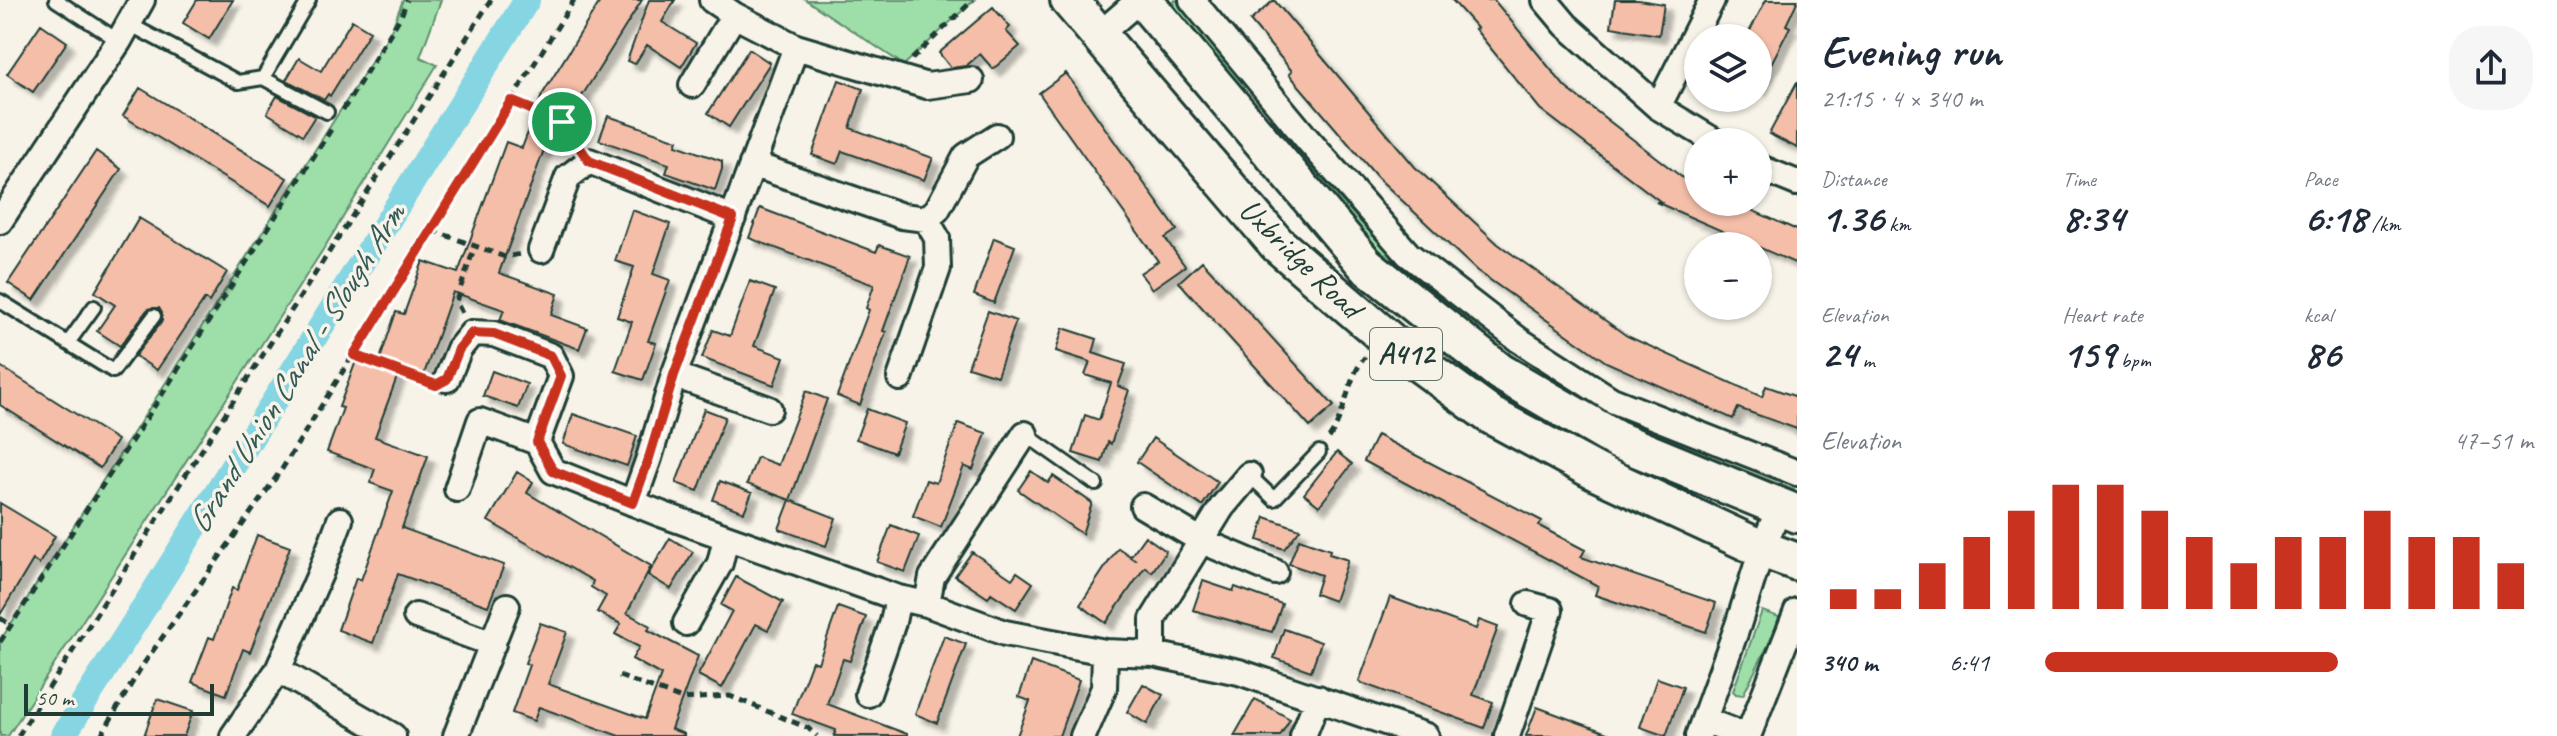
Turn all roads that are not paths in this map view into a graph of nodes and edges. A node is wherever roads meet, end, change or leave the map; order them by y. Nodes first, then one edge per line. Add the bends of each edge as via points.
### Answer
1 (56, 0) edge
2 (142, 0) edge
3 (309, 0) edge
4 (712, 0) edge
5 (1069, 0) edge
6 (1141, 0) edge
7 (1192, 0) edge
8 (1545, 0) edge
9 (1712, 0) edge
10 (734, 15) junction
11 (124, 33) junction
12 (1100, 34) junction
13 (796, 47) junction
14 (263, 78) junction
15 (971, 80) dead end
16 (692, 85) dead end
17 (1658, 107) junction
18 (327, 112) dead end
19 (1693, 128) edge
20 (997, 136) dead end
21 (752, 164) junction
22 (1772, 173) edge
23 (1797, 183) edge
24 (733, 218) junction
25 (926, 219) junction
26 (0, 221) edge
27 (541, 250) road end
28 (0, 301) edge
29 (94, 307) dead end
30 (154, 316) dead end
31 (68, 343) junction
32 (674, 375) junction
33 (900, 378) dead end
34 (447, 379) road end
35 (769, 409) dead end
36 (1025, 434) joint
37 (537, 442) junction
38 (1319, 452) road end
39 (1797, 473) edge
40 (1249, 475) joint
41 (1096, 484) dead end
42 (457, 489) dead end
43 (633, 503) junction
44 (1143, 506) dead end
45 (1788, 512) edge
46 (340, 520) dead end
47 (726, 538) junction
48 (1202, 541) junction
49 (1762, 549) junction
50 (1797, 562) edge
51 (1275, 572) dead end
52 (898, 598) junction
53 (927, 604) junction
54 (1528, 604) dead end
55 (507, 606) dead end
56 (1797, 611) edge
57 (416, 616) dead end
58 (686, 623) dead end
59 (493, 644) junction
60 (1105, 652) junction
61 (1153, 654) junction
62 (278, 670) junction
63 (868, 694) dead end
64 (1318, 698) junction
65 (1701, 728) edge
66 (233, 736) edge
67 (393, 736) edge
68 (456, 736) edge
69 (1083, 736) edge
70 (1303, 736) edge
71 (1426, 736) edge
72 (1507, 736) edge
73 (1747, 736) edge

1 - 11 lane
2 - 11 street
3 - 14 lane
4 - 10 street
5 - 12 main road, Uxbridge Road / A412
6 - 12 street
6 - 45 main road, Uxbridge Road / A412 via 1366,265 1500,372 1617,440
7 - 39 street via 1408,254 1519,340 1612,400
8 - 17 street
9 - 17 street
10 - 13 street
10 - 16 street
11 - 14 lane via 238,82
11 - 26 street
12 - 49 main road, Uxbridge Road / A412 via 1277,244 1383,335 1490,415 1598,473
13 - 15 street via 927,86
13 - 21 street
14 - 18 lane
17 - 19 street
20 - 25 street via 966,156 937,210
21 - 24 street
21 - 25 street via 902,216
22 - 23 street
24 - 27 street via 589,161 568,177
24 - 32 street
25 - 33 street via 937,238 938,268
28 - 31 lane
29 - 31 lane
30 - 31 lane via 113,371
32 - 35 street
32 - 43 street
34 - 37 street via 472,333 494,334 551,356 561,376
36 - 41 lane
36 - 53 street via 932,577
37 - 42 street via 480,421
37 - 43 street via 553,471
38 - 40 lane via 1274,499
40 - 48 street
43 - 47 street
44 - 48 street
45 - 49 street
46 - 62 street
47 - 52 street
47 - 58 street via 720,563
48 - 51 street
48 - 61 street via 1153,619
49 - 50 main road, Uxbridge Road / A412
49 - 65 street
52 - 53 street
52 - 63 street
53 - 60 street via 1005,633
54 - 72 street via 1550,610
55 - 59 street
56 - 73 street
57 - 59 street
59 - 68 street
60 - 61 street
60 - 69 street via 1104,688
61 - 64 street via 1239,672
62 - 66 street
62 - 67 street
64 - 70 street
64 - 71 street
65 - 73 street

